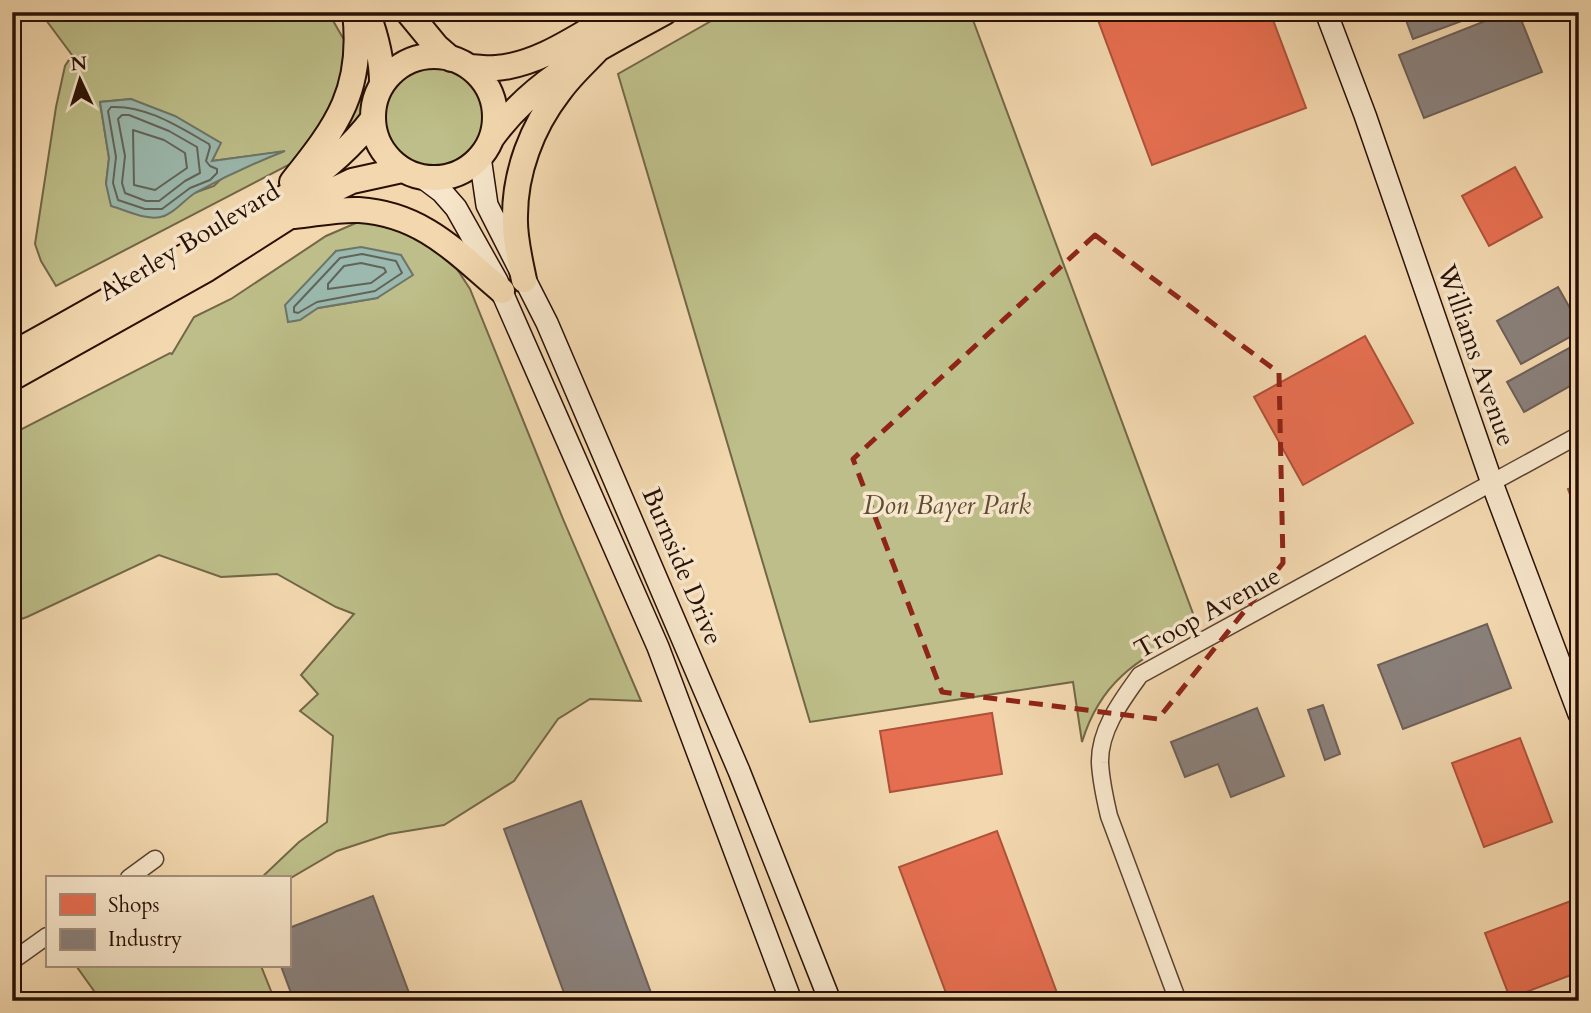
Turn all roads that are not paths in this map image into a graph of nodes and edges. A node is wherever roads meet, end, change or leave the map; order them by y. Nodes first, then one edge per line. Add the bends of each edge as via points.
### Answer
1 (355, 12) edge
2 (367, 12) edge
3 (408, 12) edge
4 (620, 12) edge
5 (665, 12) edge
6 (1326, 12) edge
7 (599, 48) junction
8 (460, 63) junction
9 (383, 83) junction
10 (372, 120) junction
11 (485, 148) junction
12 (412, 174) junction
13 (284, 208) junction
14 (513, 286) junction
15 (12, 354) edge
16 (12, 379) edge
17 (1579, 435) edge
18 (1492, 483) junction
19 (1579, 714) edge
20 (155, 859) dead end
21 (132, 876) edge
22 (46, 937) edge
23 (12, 961) edge
24 (791, 1001) edge
25 (830, 1001) edge
26 (1178, 1001) edge

1 - 13 main road via 358,52 349,95 337,124
2 - 9 main road
3 - 8 main road via 418,27
4 - 8 main road via 516,65 495,69
5 - 7 main road
6 - 18 main road, Williams Avenue
7 - 11 main road via 527,96
7 - 14 main road via 559,91 536,127 523,160 516,191
8 - 9 main road via 432,56 413,60
8 - 11 main road via 483,80 492,98 495,119
9 - 10 main road
10 - 12 main road via 386,156
10 - 13 main road, Akerley Boulevard via 341,156
11 - 12 main road via 463,171 443,177
11 - 14 main road, Burnside Drive via 486,205
12 - 13 main road, Akerley Boulevard via 352,181
12 - 14 main road, Burnside Drive via 442,192
13 - 14 main road via 393,215 428,229
13 - 15 main road, Akerley Boulevard via 236,228
13 - 16 main road, Akerley Boulevard via 207,269
14 - 24 main road, Burnside Drive via 658,647
14 - 25 main road, Burnside Drive via 547,323 739,771
17 - 18 street, Troop Avenue
18 - 19 main road, Williams Avenue
18 - 26 street, Troop Avenue via 1140,675 1120,702 1100,760 1103,790
20 - 21 street
22 - 23 street

